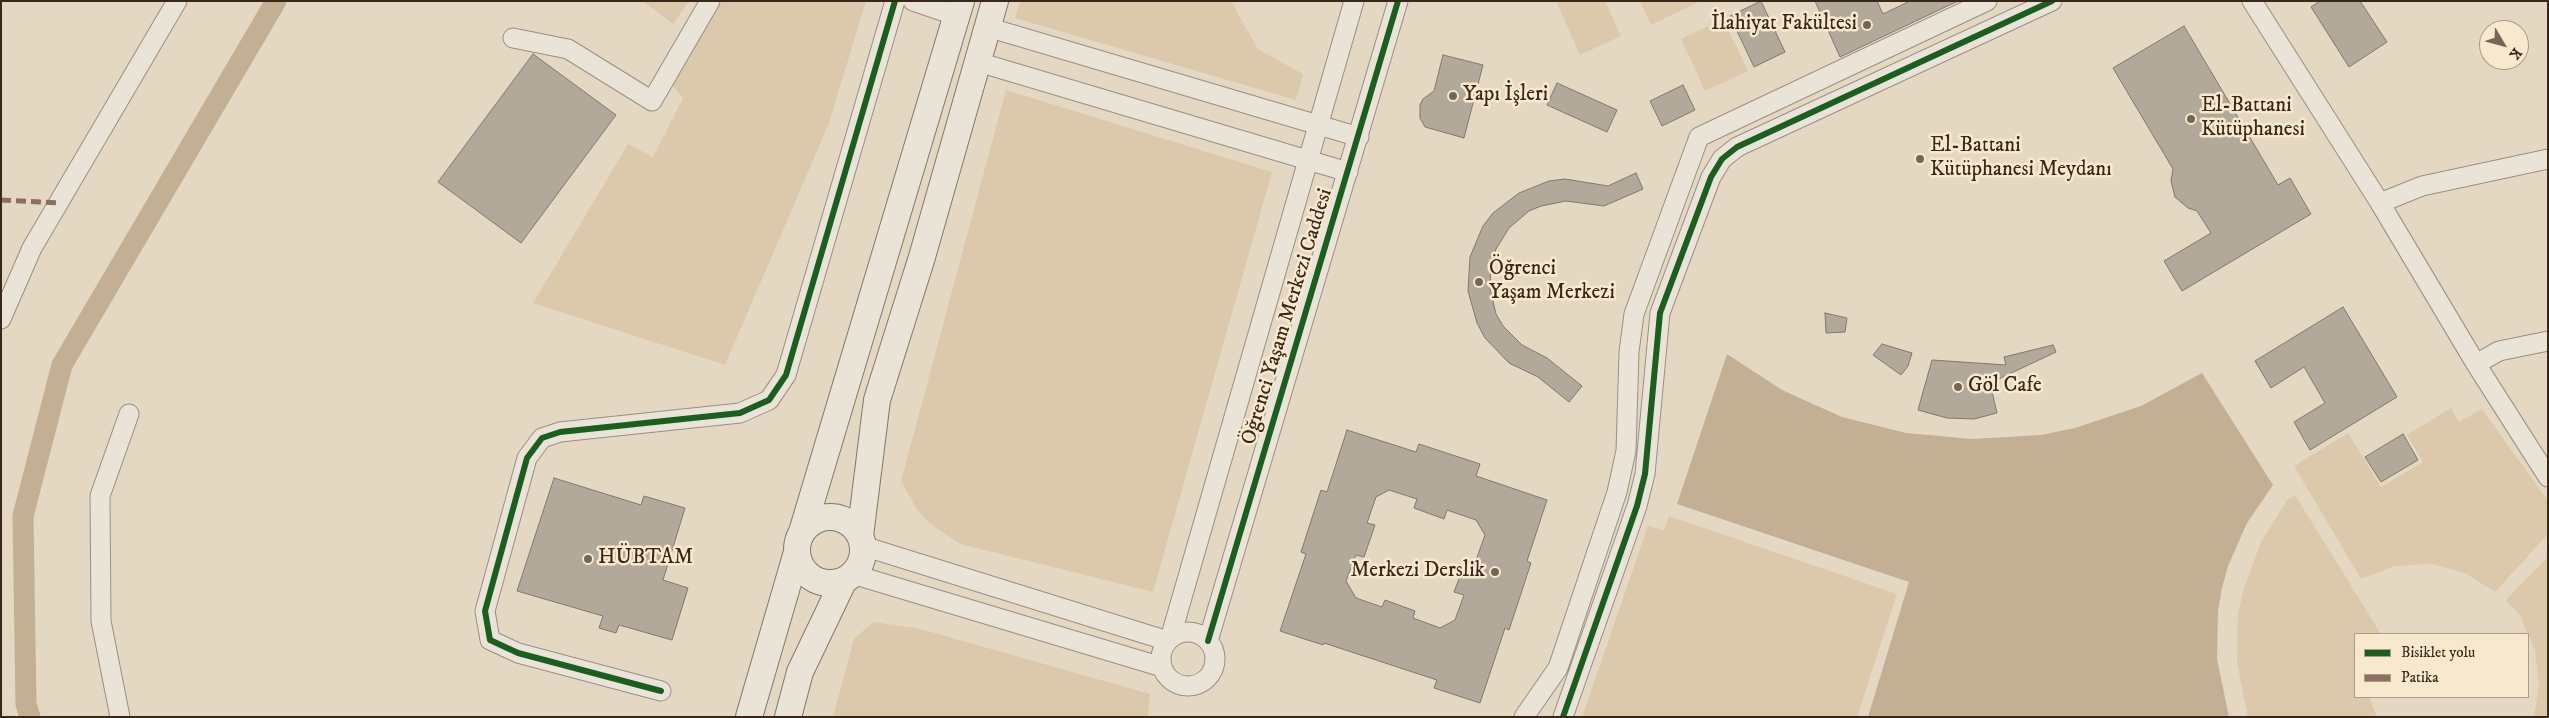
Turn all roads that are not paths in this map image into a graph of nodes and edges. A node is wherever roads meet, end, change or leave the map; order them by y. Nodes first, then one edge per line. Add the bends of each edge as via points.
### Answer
1 (177, 1) edge
2 (710, 1) edge
3 (895, 1) edge
4 (913, 1) edge
5 (995, 1) edge
6 (1354, 1) edge
7 (1398, 1) edge
8 (1986, 1) edge
9 (2052, 1) edge
10 (2252, 1) edge
11 (959, 9) edge
12 (987, 27) junction
13 (513, 38) dead end
14 (978, 62) junction
15 (1317, 124) junction
16 (1359, 137) junction
17 (1307, 160) junction
18 (2548, 160) edge
19 (1348, 172) junction
20 (2380, 203) junction
21 (1, 319) edge
22 (2548, 340) edge
23 (2476, 364) junction
24 (129, 414) dead end
25 (2548, 477) edge
26 (862, 540) junction
27 (799, 542) junction
28 (848, 577) junction
29 (1169, 640) junction
30 (1208, 641) junction
31 (1162, 667) junction
32 (662, 691) dead end
33 (120, 717) edge
34 (749, 717) edge
35 (788, 717) edge
36 (1524, 717) edge
37 (1563, 717) edge

1 - 21 street via 32,248
2 - 13 street via 652,102 568,48
3 - 32 street via 786,375 769,400 740,413 560,432 542,438 527,458 485,611 490,640 518,654
4 - 11 street
5 - 12 street
6 - 15 street, Öğrenci Yaşam Merkezi Caddesi
7 - 16 street, Öğrenci Yaşam Merkezi Caddesi
8 - 36 street via 1700,137 1634,314 1629,352 1626,451 1617,492 1558,668
9 - 37 street via 1737,147 1722,159 1711,177 1660,313 1645,474
10 - 20 street
11 - 27 street
12 - 14 street
12 - 15 street
14 - 17 street
14 - 26 street via 877,400
15 - 16 street
15 - 17 street, Öğrenci Yaşam Merkezi Caddesi
16 - 19 street, Öğrenci Yaşam Merkezi Caddesi
17 - 19 street
17 - 29 street, Öğrenci Yaşam Merkezi Caddesi
18 - 20 street via 2422,186
19 - 30 street, Öğrenci Yaşam Merkezi Caddesi
20 - 23 street
22 - 23 street via 2499,351
23 - 25 street
24 - 33 street via 100,496 101,621
26 - 27 street via 847,521 832,517 818,519
26 - 28 street via 859,566
26 - 29 street
27 - 28 street via 805,571 813,578 822,582
27 - 34 street
28 - 31 street
28 - 35 street via 800,672
29 - 30 street via 1192,632
29 - 31 street via 1163,649
30 - 31 street via 1213,649 1214,667 1202,682 1183,686 1172,682

